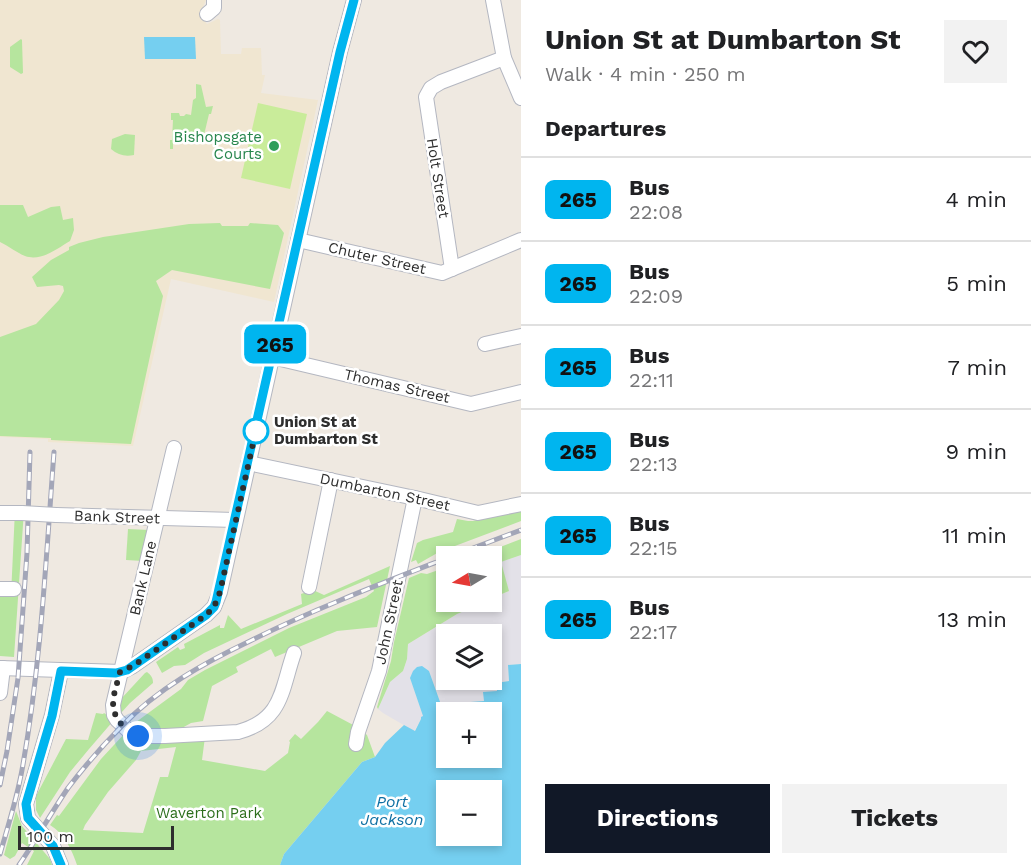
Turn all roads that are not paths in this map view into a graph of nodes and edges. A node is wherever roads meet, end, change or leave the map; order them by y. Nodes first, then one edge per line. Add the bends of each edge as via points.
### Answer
1 (214, 0) edge
2 (354, 0) edge
3 (493, 0) edge
4 (207, 14) dead end
5 (504, 58) junction
6 (521, 98) edge
7 (298, 240) junction
8 (521, 240) edge
9 (452, 270) junction
10 (521, 336) edge
11 (485, 344) dead end
12 (272, 357) junction
13 (521, 392) edge
14 (174, 448) dead end
15 (248, 463) junction
16 (331, 480) junction
17 (415, 498) junction
18 (521, 504) edge
19 (0, 513) edge
20 (157, 518) junction
21 (235, 520) junction
22 (309, 587) dead end
23 (294, 653) dead end
24 (2, 668) edge
25 (61, 671) junction
26 (120, 672) junction
27 (0, 693) edge
28 (356, 744) dead end
29 (61, 865) edge

1 - 4 street via 214,8
2 - 7 street
3 - 5 street
5 - 6 street
5 - 9 street, Holt Street via 441,82 431,88 426,101
7 - 9 street, Chuter Street via 442,273
7 - 12 street
8 - 9 street, Chuter Street
10 - 11 street
12 - 13 street, Thomas Street via 471,404
12 - 15 street
14 - 20 street, Bank Lane
15 - 16 street, Dumbarton Street
15 - 21 street
16 - 17 street, Dumbarton Street
16 - 22 street
17 - 18 street, Dumbarton Street via 478,513
17 - 28 street, John Street via 379,672
19 - 20 street, Bank Street, bridge
20 - 21 street, Bank Street
20 - 26 street, Bank Lane
21 - 26 street via 214,607
23 - 26 street, Bank Lane via 277,706 259,724 238,732 134,736 117,720 113,708
24 - 25 street
24 - 27 street
25 - 26 street
25 - 29 street via 26,804 28,818 53,846

